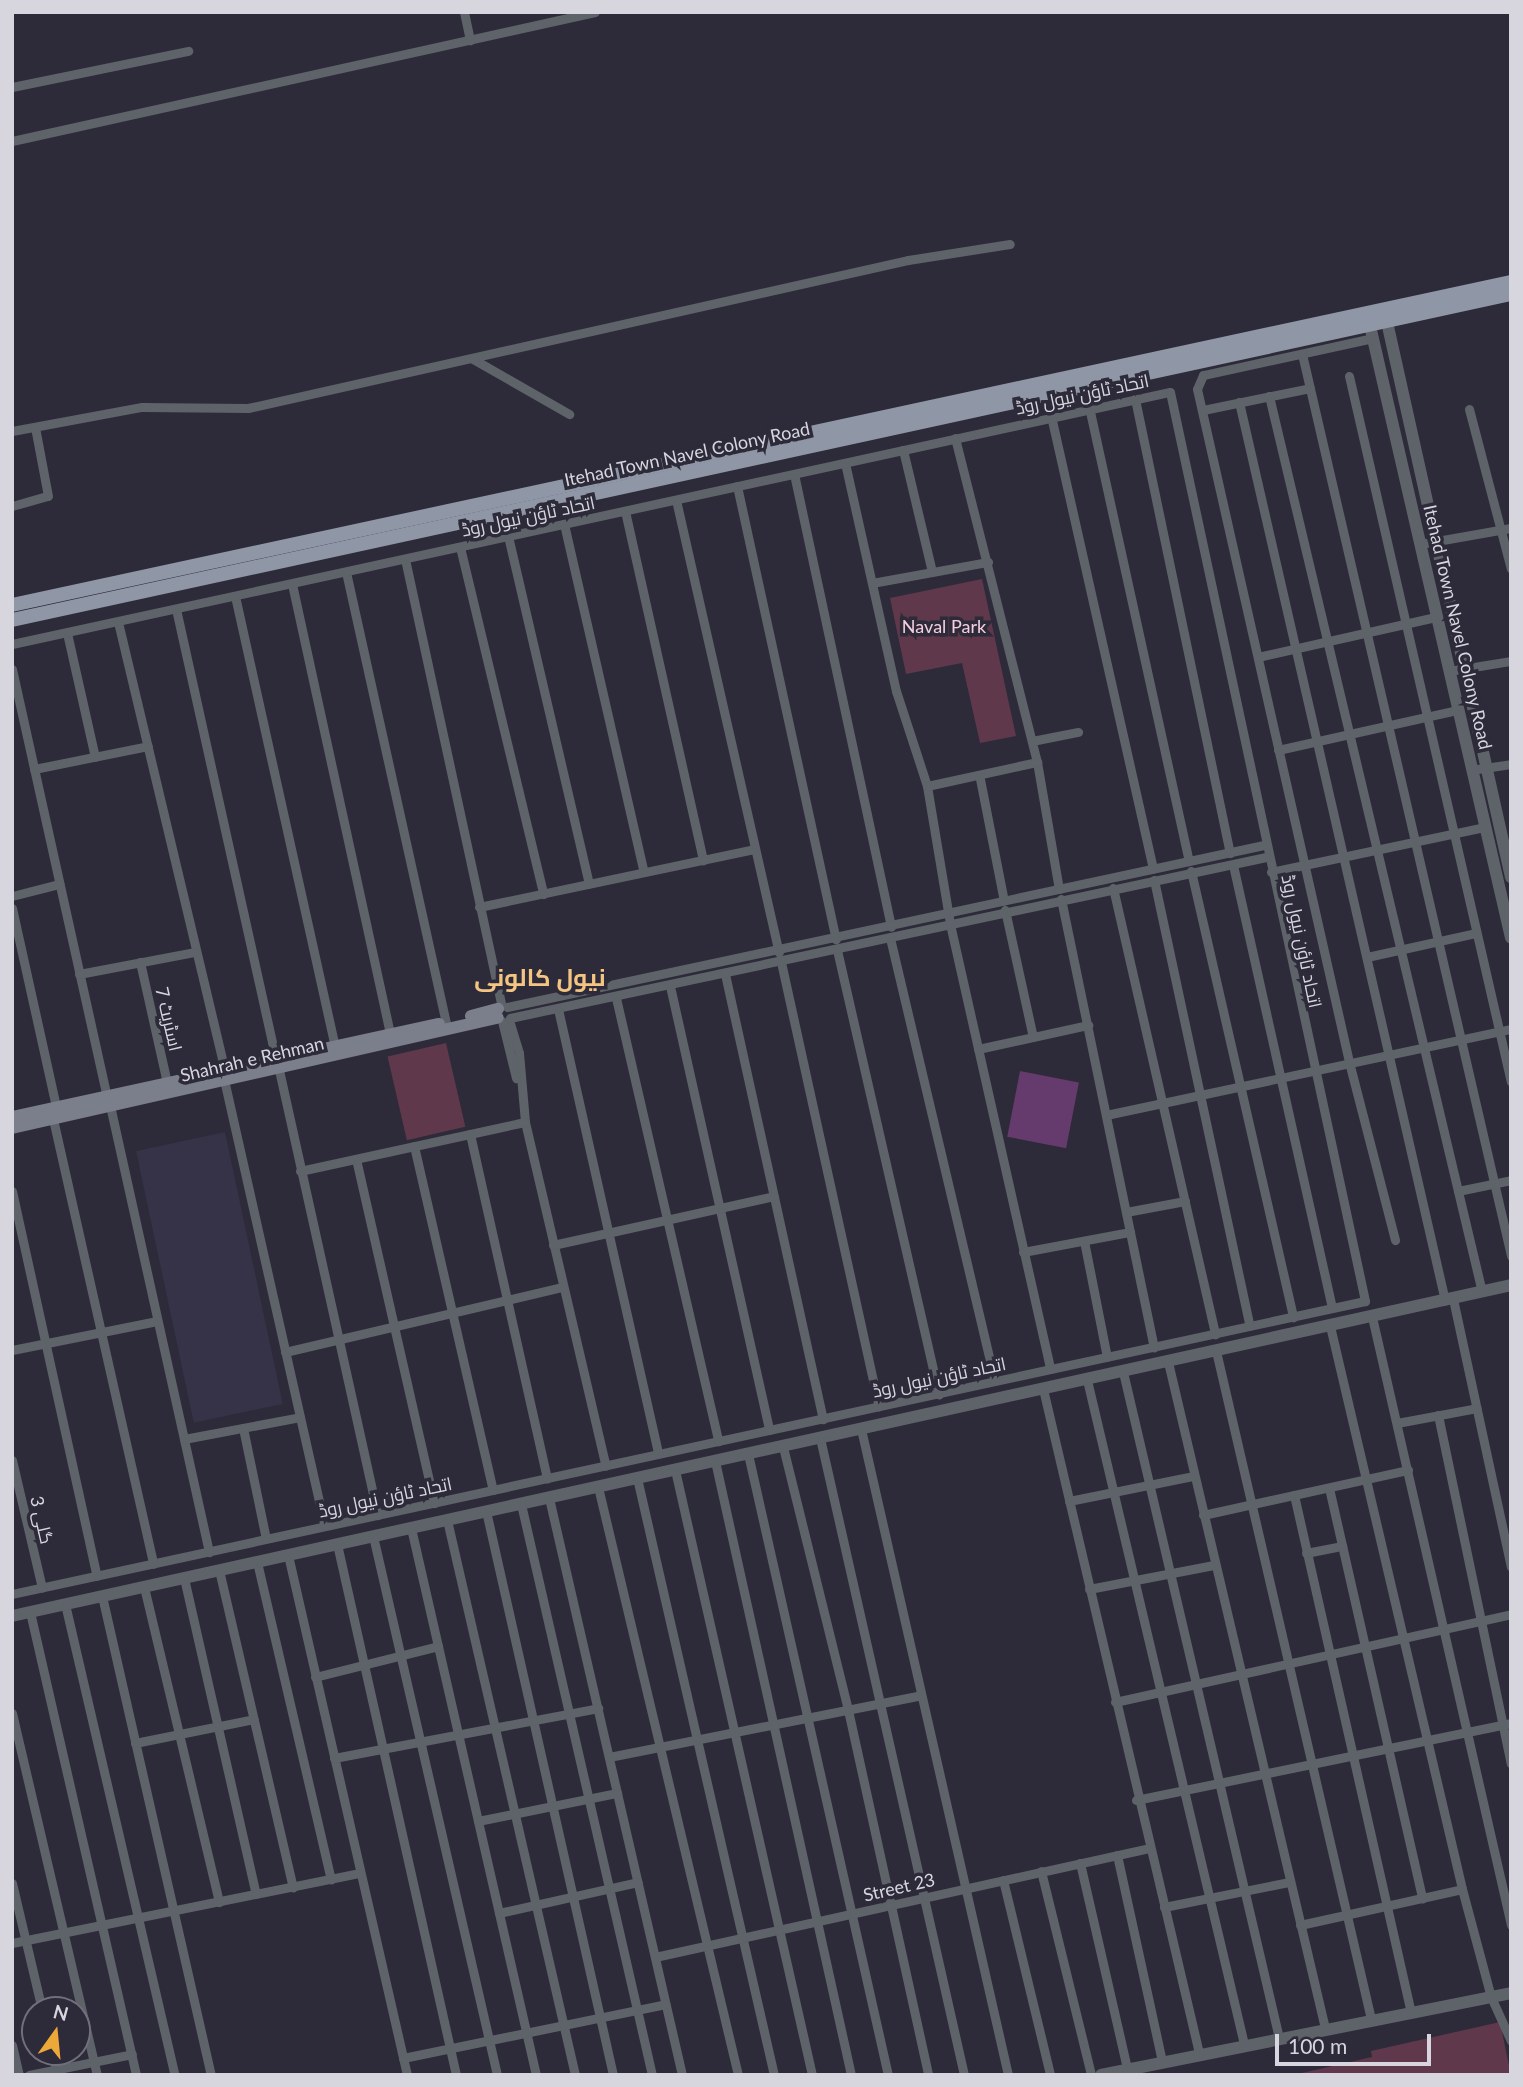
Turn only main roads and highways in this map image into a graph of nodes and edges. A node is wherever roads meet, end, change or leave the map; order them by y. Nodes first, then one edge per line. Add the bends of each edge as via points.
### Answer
1 (1511, 282) edge
2 (1511, 294) edge
3 (1385, 315) junction
4 (1369, 318) junction
5 (770, 440) junction
6 (773, 456) junction
7 (12, 605) edge
8 (12, 620) edge
9 (278, 1066) junction
10 (225, 1078) junction
11 (55, 1112) junction
12 (12, 1117) edge
13 (12, 1128) edge

1 - 3 main road, Itehad Town Navel Colony Road
2 - 3 main road, Itehad Town Navel Colony Road
3 - 4 main road, Itehad Town Navel Colony Road
4 - 5 main road, Itehad Town Navel Colony Road
4 - 6 main road, Itehad Town Navel Colony Road
5 - 6 main road
5 - 7 main road, Itehad Town Navel Colony Road
6 - 8 main road, Itehad Town Navel Colony Road
9 - 9 main road, Shahrah e Rehman via 504,1014 390,1034
9 - 10 main road, Shahrah e Rehman
10 - 11 main road, Shahrah e Rehman via 167,1083
10 - 11 main road, Shahrah e Rehman via 111,1110
11 - 12 main road, Shahrah e Rehman
11 - 13 main road, Shahrah e Rehman

